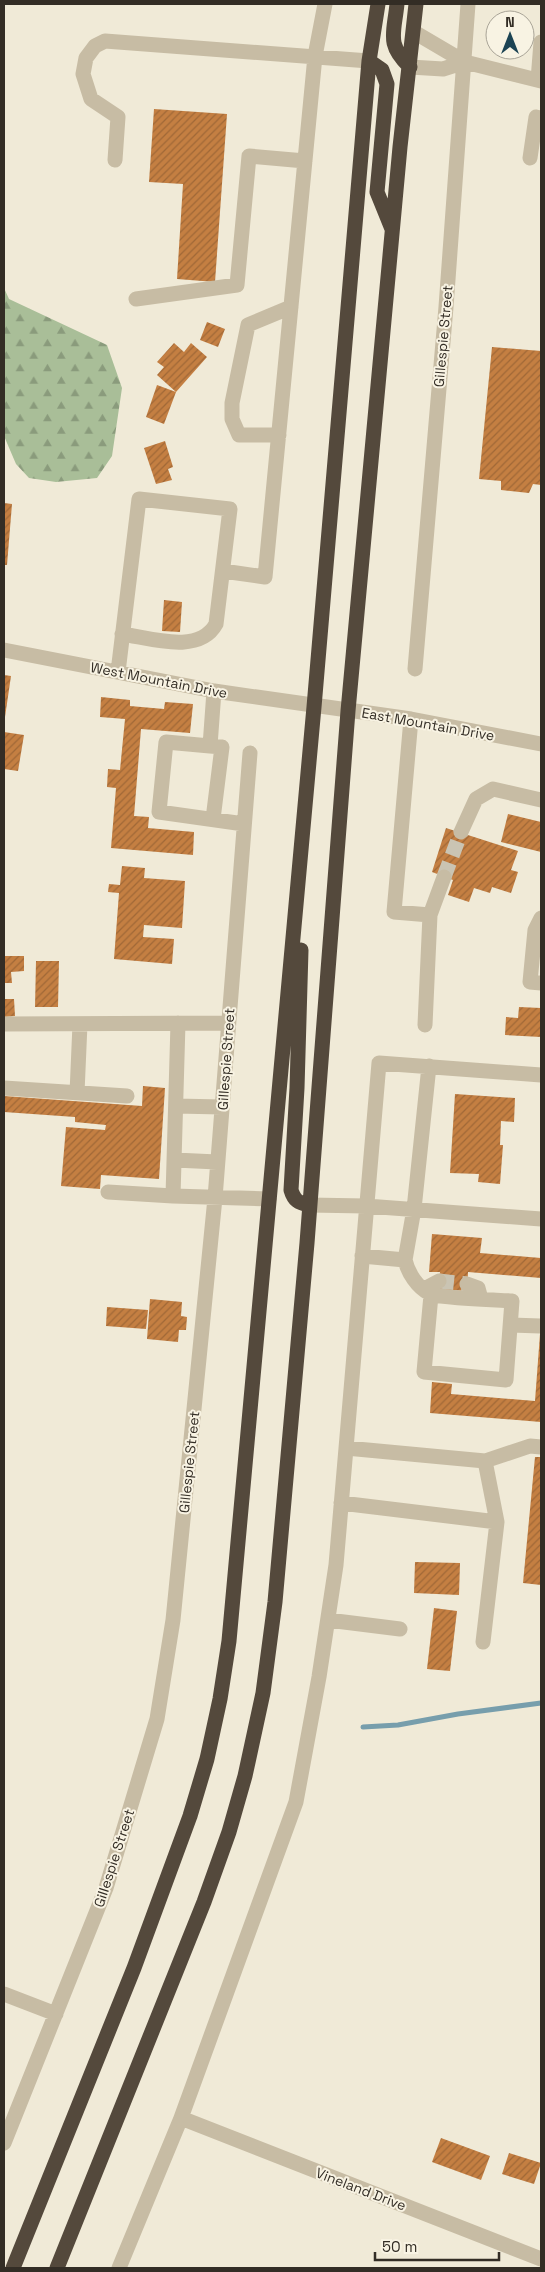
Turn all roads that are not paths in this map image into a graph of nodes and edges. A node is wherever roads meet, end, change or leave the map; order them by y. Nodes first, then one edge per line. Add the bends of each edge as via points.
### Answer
1 (325, 4) edge
2 (378, 4) edge
3 (398, 4) edge
4 (416, 4) edge
5 (468, 4) edge
6 (414, 32) junction
7 (541, 42) edge
8 (315, 56) junction
9 (369, 61) junction
10 (465, 62) junction
11 (410, 67) junction
12 (540, 81) edge
13 (541, 118) edge
14 (530, 158) dead end
15 (115, 160) dead end
16 (305, 161) junction
17 (393, 232) junction
18 (136, 300) dead end
19 (291, 307) junction
20 (279, 435) junction
21 (223, 572) junction
22 (122, 634) junction
23 (4, 650) edge
24 (415, 669) dead end
25 (118, 672) junction
26 (214, 691) junction
27 (314, 707) junction
28 (348, 711) junction
29 (411, 719) junction
30 (541, 744) edge
31 (210, 746) junction
32 (250, 754) dead end
33 (541, 800) edge
34 (213, 819) junction
35 (244, 824) junction
36 (461, 832) tunnel mouth
37 (444, 876) tunnel mouth
38 (297, 898) junction
39 (430, 915) junction
40 (541, 918) edge
41 (541, 983) edge
42 (178, 1023) junction
43 (228, 1023) junction
44 (4, 1024) edge
45 (80, 1024) junction
46 (425, 1026) dead end
47 (429, 1066) junction
48 (541, 1075) edge
49 (4, 1088) edge
50 (78, 1093) junction
51 (127, 1096) dead end
52 (176, 1106) junction
53 (222, 1107) junction
54 (175, 1160) junction
55 (218, 1162) junction
56 (108, 1192) dead end
57 (174, 1196) junction
58 (215, 1198) junction
59 (269, 1199) junction
60 (309, 1205) junction
61 (366, 1206) junction
62 (414, 1209) junction
63 (541, 1219) edge
64 (362, 1256) junction
65 (405, 1260) junction
66 (439, 1281) dead end
67 (467, 1284) tunnel mouth
68 (428, 1292) junction
69 (481, 1299) junction
70 (510, 1324) junction
71 (540, 1326) edge
72 (541, 1447) edge
73 (346, 1448) junction
74 (485, 1460) junction
75 (341, 1503) junction
76 (497, 1522) junction
77 (328, 1620) junction
78 (400, 1629) dead end
79 (483, 1642) dead end
80 (4, 1994) edge
81 (56, 2014) junction
82 (180, 2118) junction
83 (4, 2143) edge
84 (541, 2259) edge
85 (13, 2268) edge
86 (57, 2268) edge
87 (119, 2268) edge

1 - 8 street
2 - 9 highway
3 - 11 highway via 393,39 396,54
4 - 6 highway
5 - 10 street, Gillespie Street
6 - 10 street
6 - 11 highway
7 - 12 street
8 - 9 street
8 - 15 street via 105,42 95,46 86,58 83,74 92,99 118,118
8 - 16 street
9 - 17 highway via 382,70 387,84 377,192
9 - 27 highway
10 - 11 street via 443,69
10 - 12 street
10 - 24 street, Gillespie Street
11 - 17 highway
13 - 14 street via 536,117
16 - 18 street via 249,156 237,285
16 - 19 street
17 - 28 highway
19 - 20 street
19 - 20 street via 248,325 232,403 232,419 239,435
20 - 21 street via 266,577
21 - 22 street via 216,624 211,634 200,640 181,643
21 - 22 street via 230,509 139,498
22 - 25 street
23 - 25 street, West Mountain Drive
25 - 26 street, West Mountain Drive
26 - 27 street, West Mountain Drive
26 - 31 street
27 - 28 street, East Mountain Drive
27 - 38 highway
28 - 29 street, East Mountain Drive
28 - 60 highway
29 - 30 street, East Mountain Drive
29 - 39 street via 394,912
31 - 34 street via 222,747
31 - 34 street via 166,742 159,812
32 - 35 street, Gillespie Street
33 - 36 street via 493,789 476,800
34 - 35 street
35 - 43 street, Gillespie Street
37 - 39 street
38 - 59 highway
38 - 60 highway via 301,938 301,1005 291,1190 293,1198
39 - 46 street
40 - 41 street via 535,930 530,982
42 - 43 street
42 - 45 street
42 - 52 street
43 - 53 street, Gillespie Street
44 - 45 street
45 - 50 street
47 - 48 street
47 - 61 street via 379,1063
47 - 62 street
49 - 50 street
50 - 51 street
52 - 53 street
52 - 54 street
53 - 55 street, Gillespie Street
54 - 55 street
54 - 57 street
55 - 58 street, Gillespie Street
56 - 57 street
57 - 58 street
58 - 59 street
58 - 81 street, Gillespie Street via 174,1620 157,1719 106,1888
59 - 85 highway via 230,1641 207,1759 164,1891
60 - 61 street
60 - 86 highway via 274,1602 263,1693 245,1776 204,1902
61 - 62 street
61 - 64 street
62 - 63 street
62 - 65 street
64 - 65 street
64 - 73 street
65 - 68 street via 412,1278
66 - 68 street
67 - 69 street via 478,1288
68 - 69 street
68 - 70 street via 424,1372 506,1380
69 - 70 street via 512,1301
70 - 71 street
72 - 74 street via 530,1446
73 - 74 street
73 - 75 street
74 - 76 street
75 - 76 street
75 - 77 street
76 - 79 street
77 - 78 street
77 - 82 street via 296,1802
80 - 81 street
81 - 83 street, Gillespie Street
82 - 84 street, Vineland Drive
82 - 87 street

